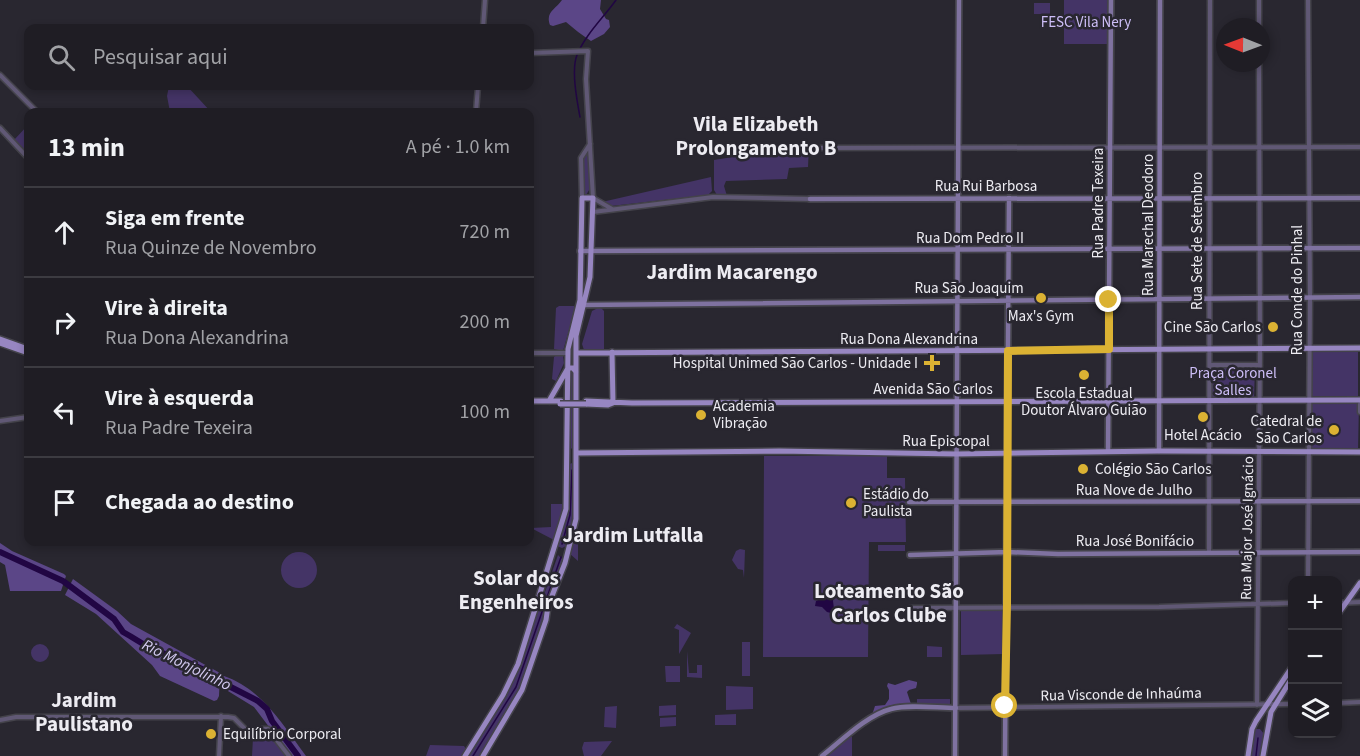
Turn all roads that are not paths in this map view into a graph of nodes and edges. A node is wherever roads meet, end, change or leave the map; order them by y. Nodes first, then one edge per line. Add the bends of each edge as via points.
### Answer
1 (485, 0) edge
2 (959, 0) edge
3 (1111, 0) edge
4 (1160, 0) edge
5 (1210, 0) edge
6 (1259, 0) edge
7 (1308, 0) edge
8 (1259, 18) edge
9 (483, 24) edge
10 (534, 53) edge
11 (1259, 72) edge
12 (0, 75) edge
13 (478, 90) edge
14 (32, 108) edge
15 (476, 108) edge
16 (0, 128) edge
17 (590, 143) junction
18 (1360, 147) edge
19 (811, 148) dead end
20 (958, 148) junction
21 (1110, 148) junction
22 (1160, 148) junction
23 (1209, 148) junction
24 (1259, 148) junction
25 (1309, 148) junction
26 (24, 154) edge
27 (958, 197) junction
28 (582, 198) junction
29 (592, 198) junction
30 (1009, 198) junction
31 (1110, 198) junction
32 (1160, 198) junction
33 (1209, 198) junction
34 (1259, 198) junction
35 (1309, 198) junction
36 (1360, 198) edge
37 (810, 199) joint
38 (612, 208) junction
39 (591, 213) junction
40 (581, 220) junction
41 (1160, 248) junction
42 (1260, 248) junction
43 (1309, 248) junction
44 (1360, 248) edge
45 (1109, 249) junction
46 (1209, 249) junction
47 (958, 250) junction
48 (1008, 250) junction
49 (580, 251) junction
50 (590, 251) junction
51 (580, 276) junction
52 (590, 277) junction
53 (586, 296) junction
54 (1360, 297) edge
55 (1310, 298) junction
56 (1160, 299) junction
57 (1209, 299) junction
58 (1260, 299) junction
59 (957, 300) junction
60 (1008, 300) junction
61 (1109, 300) junction
62 (581, 305) junction
63 (592, 305) junction
64 (0, 341) edge
65 (1260, 348) junction
66 (1310, 348) junction
67 (1360, 348) edge
68 (1109, 349) junction
69 (1160, 349) junction
70 (1210, 349) junction
71 (24, 350) edge
72 (957, 351) junction
73 (1008, 351) junction
74 (577, 352) junction
75 (612, 352) junction
76 (534, 353) edge
77 (568, 353) junction
78 (1210, 365) junction
79 (1260, 365) junction
80 (568, 366) junction
81 (576, 372) junction
82 (1109, 400) junction
83 (1260, 400) junction
84 (1309, 400) junction
85 (549, 401) junction
86 (958, 401) junction
87 (1008, 401) junction
88 (1160, 401) junction
89 (1209, 401) junction
90 (1360, 402) edge
91 (534, 403) edge
92 (534, 403) edge
93 (561, 403) junction
94 (614, 403) junction
95 (1360, 412) edge
96 (24, 418) edge
97 (0, 421) edge
98 (1108, 451) junction
99 (1159, 451) junction
100 (1209, 451) junction
101 (1260, 452) junction
102 (1309, 452) junction
103 (1360, 452) edge
104 (577, 453) junction
105 (1007, 453) junction
106 (568, 454) junction
107 (957, 454) junction
108 (577, 464) junction
109 (568, 465) junction
110 (1259, 501) junction
111 (1309, 501) junction
112 (1360, 501) edge
113 (909, 502) dead end
114 (958, 502) junction
115 (1006, 502) junction
116 (1209, 502) junction
117 (1007, 552) junction
118 (1258, 552) junction
119 (1309, 552) junction
120 (1360, 552) edge
121 (957, 553) junction
122 (1209, 553) junction
123 (910, 555) dead end
124 (1308, 576) edge
125 (1360, 583) edge
126 (1360, 602) edge
127 (1288, 603) edge
128 (1345, 603) junction
129 (1258, 604) junction
130 (910, 608) dead end
131 (1007, 608) junction
132 (1342, 608) edge
133 (957, 609) junction
134 (1288, 674) edge
135 (1289, 684) edge
136 (1360, 702) edge
137 (1342, 703) edge
138 (1288, 704) edge
139 (1257, 705) junction
140 (1274, 705) junction
141 (1005, 706) junction
142 (1266, 706) junction
143 (956, 708) junction
144 (221, 716) junction
145 (0, 720) edge
146 (1256, 721) junction
147 (1268, 724) junction
148 (1252, 729) junction
149 (1266, 735) junction
150 (219, 756) edge
151 (289, 756) edge
152 (465, 756) edge
153 (483, 756) edge
154 (822, 756) edge
155 (955, 756) edge
156 (1005, 756) edge
157 (1248, 756) edge
158 (1263, 756) edge

1 - 9 street
2 - 20 main road
3 - 21 main road, Rua Padre Texeira
4 - 22 main road, Rua Marechal Deodoro
5 - 23 street, Rua Sete de Setembro
6 - 8 street
7 - 25 street, Rua Conde do Pinhal
10 - 17 street via 587,51
11 - 24 street, Rua Major José Ignácio
12 - 14 street
13 - 15 street
16 - 26 street
17 - 28 street via 581,158
17 - 29 street
18 - 25 street
19 - 20 street
20 - 21 street
20 - 27 main road
21 - 22 street
21 - 31 main road, Rua Padre Texeira
22 - 23 street
22 - 32 main road, Rua Marechal Deodoro
23 - 24 street
23 - 33 street, Rua Sete de Setembro
24 - 25 street
24 - 34 street, Rua Major José Ignácio
25 - 35 street, Rua Conde do Pinhal
27 - 30 main road, Rua Rui Barbosa
27 - 37 main road, Rua Rui Barbosa
27 - 47 main road
28 - 29 main road
28 - 40 main road
29 - 38 street
29 - 39 main road
30 - 31 main road, Rua Rui Barbosa
30 - 48 main road
31 - 32 main road, Rua Rui Barbosa
31 - 45 main road, Rua Padre Texeira
32 - 33 main road, Rua Rui Barbosa
32 - 41 main road, Rua Marechal Deodoro
33 - 34 main road, Rua Rui Barbosa
33 - 46 street, Rua Sete de Setembro
34 - 35 main road, Rua Rui Barbosa
34 - 42 street, Rua Major José Ignácio
35 - 36 main road, Rua Rui Barbosa
35 - 43 street, Rua Conde do Pinhal
37 - 38 street, Rua Rui Barbosa via 713,197
38 - 39 street, Rua Rui Barbosa
39 - 40 main road
39 - 50 main road
40 - 49 main road
41 - 45 main road, Rua Dom Pedro II
41 - 46 main road, Rua Dom Pedro II
41 - 56 main road, Rua Marechal Deodoro
42 - 43 main road, Rua Dom Pedro II
42 - 46 main road, Rua Dom Pedro II
42 - 58 street, Rua Major José Ignácio
43 - 44 main road, Rua Dom Pedro II
43 - 55 street, Rua Conde do Pinhal
45 - 48 main road, Rua Dom Pedro II
45 - 61 main road, Rua Padre Texeira
46 - 57 street, Rua Sete de Setembro
47 - 48 main road, Rua Dom Pedro II
47 - 50 main road, Rua Dom Pedro II
47 - 59 main road
48 - 60 main road
49 - 50 main road, Rua Dom Pedro II
49 - 51 main road
50 - 52 main road
51 - 52 main road
51 - 62 main road
52 - 53 main road
53 - 62 main road
53 - 63 main road
54 - 55 main road, Rua São Joaquim
55 - 58 main road, Rua São Joaquim
55 - 66 street, Rua Conde do Pinhal
56 - 57 main road, Rua São Joaquim
56 - 61 main road, Rua São Joaquim
56 - 69 main road, Rua Marechal Deodoro
57 - 58 main road, Rua São Joaquim
57 - 70 street, Rua Sete de Setembro
58 - 65 street, Rua Major José Ignácio
59 - 60 main road, Rua São Joaquim
59 - 63 main road, Rua São Joaquim
59 - 72 main road
60 - 61 main road, Rua São Joaquim
60 - 73 main road
61 - 68 main road, Rua Padre Texeira
62 - 63 main road, Rua São Joaquim
62 - 74 main road
62 - 77 main road
64 - 71 main road
65 - 66 main road, Rua Dona Alexandrina
65 - 70 main road, Rua Dona Alexandrina
65 - 79 street, Rua Major José Ignácio
66 - 67 main road, Rua Dona Alexandrina
66 - 84 street, Rua Conde do Pinhal
68 - 69 main road, Rua Dona Alexandrina
68 - 73 main road, Rua Dona Alexandrina
68 - 82 main road, Rua Padre Texeira
69 - 70 main road, Rua Dona Alexandrina
69 - 88 main road, Rua Marechal Deodoro
70 - 78 street, Rua Sete de Setembro
72 - 73 main road, Rua Dona Alexandrina
72 - 75 main road, Rua Dona Alexandrina
72 - 86 main road
73 - 87 main road
74 - 75 main road, Rua Dona Alexandrina
74 - 77 main road, Rua Dona Alexandrina
74 - 81 main road
75 - 94 main road
76 - 77 street, Rua Dona Alexandrina
77 - 80 main road
78 - 79 street
78 - 89 street, Rua Sete de Setembro
79 - 83 street, Rua Major José Ignácio
80 - 81 main road
80 - 85 main road
80 - 106 main road
81 - 104 main road
82 - 87 main road, Avenida São Carlos
82 - 88 main road, Avenida São Carlos
82 - 98 main road, Rua Padre Texeira
83 - 84 main road, Avenida São Carlos
83 - 89 main road, Avenida São Carlos
83 - 101 street, Rua Major José Ignácio
84 - 90 main road, Avenida São Carlos
84 - 102 street, Rua Conde do Pinhal
85 - 91 main road, Avenida São Carlos
85 - 93 main road, Avenida São Carlos
86 - 87 main road, Avenida São Carlos
86 - 94 main road, Avenida São Carlos
86 - 107 main road
87 - 105 main road
88 - 89 main road, Avenida São Carlos
88 - 99 main road, Rua Marechal Deodoro
89 - 100 street, Rua Sete de Setembro
90 - 95 street
92 - 93 main road, Avenida São Carlos
93 - 94 main road, Avenida São Carlos, bridge
96 - 97 street
98 - 99 main road, Rua Episcopal
98 - 105 main road, Rua Episcopal
99 - 100 main road, Rua Episcopal
100 - 101 main road, Rua Episcopal
100 - 116 street, Rua Sete de Setembro
101 - 102 main road, Rua Episcopal
101 - 110 street, Rua Major José Ignácio
102 - 103 main road, Rua Episcopal
102 - 111 street, Rua Conde do Pinhal
104 - 106 main road, Rua Episcopal
104 - 107 main road, Rua Episcopal
104 - 108 main road
105 - 107 main road, Rua Episcopal
105 - 115 main road
106 - 109 main road
107 - 114 main road
108 - 109 main road via 572,460
108 - 153 main road via 576,519 565,563 522,690
109 - 152 main road via 565,516 521,656 503,695
110 - 111 main road, Rua Nove de Julho
110 - 116 main road, Rua Nove de Julho
110 - 118 street, Rua Major José Ignácio
111 - 112 main road, Rua Nove de Julho
111 - 119 street, Rua Conde do Pinhal
113 - 114 main road, Rua Nove de Julho
114 - 115 main road, Rua Nove de Julho
114 - 121 main road
115 - 116 main road, Rua Nove de Julho
115 - 117 main road
116 - 122 street, Rua Sete de Setembro
117 - 121 main road, Rua José Bonifácio
117 - 122 main road, Rua José Bonifácio
117 - 131 main road
118 - 119 main road, Rua José Bonifácio
118 - 122 main road, Rua José Bonifácio
118 - 129 street, Rua Major José Ignácio
119 - 120 main road, Rua José Bonifácio
119 - 124 street, Rua Conde do Pinhal
121 - 123 main road, Rua José Bonifácio
121 - 133 main road
125 - 128 main road
126 - 128 street
127 - 129 street
128 - 132 main road
129 - 131 street
129 - 139 street, Rua Major José Ignácio
130 - 133 street
131 - 133 street
131 - 141 main road
133 - 143 main road
134 - 142 main road
135 - 140 main road
136 - 137 street
138 - 140 street, Rua Visconde de Inhaúma
139 - 141 street, Rua Visconde de Inhaúma
139 - 142 street, Rua Visconde de Inhaúma
140 - 142 street, Rua Visconde de Inhaúma
140 - 147 main road
141 - 143 street, Rua Visconde de Inhaúma
141 - 156 main road
142 - 146 main road
143 - 154 main road, Rua Visconde de Inhaúma via 884,711
143 - 155 main road
144 - 145 street
144 - 150 street
144 - 151 street via 234,718 251,735 268,729
146 - 147 main road
146 - 148 main road
147 - 149 main road
148 - 149 main road via 1262,729
148 - 157 main road
149 - 158 main road

